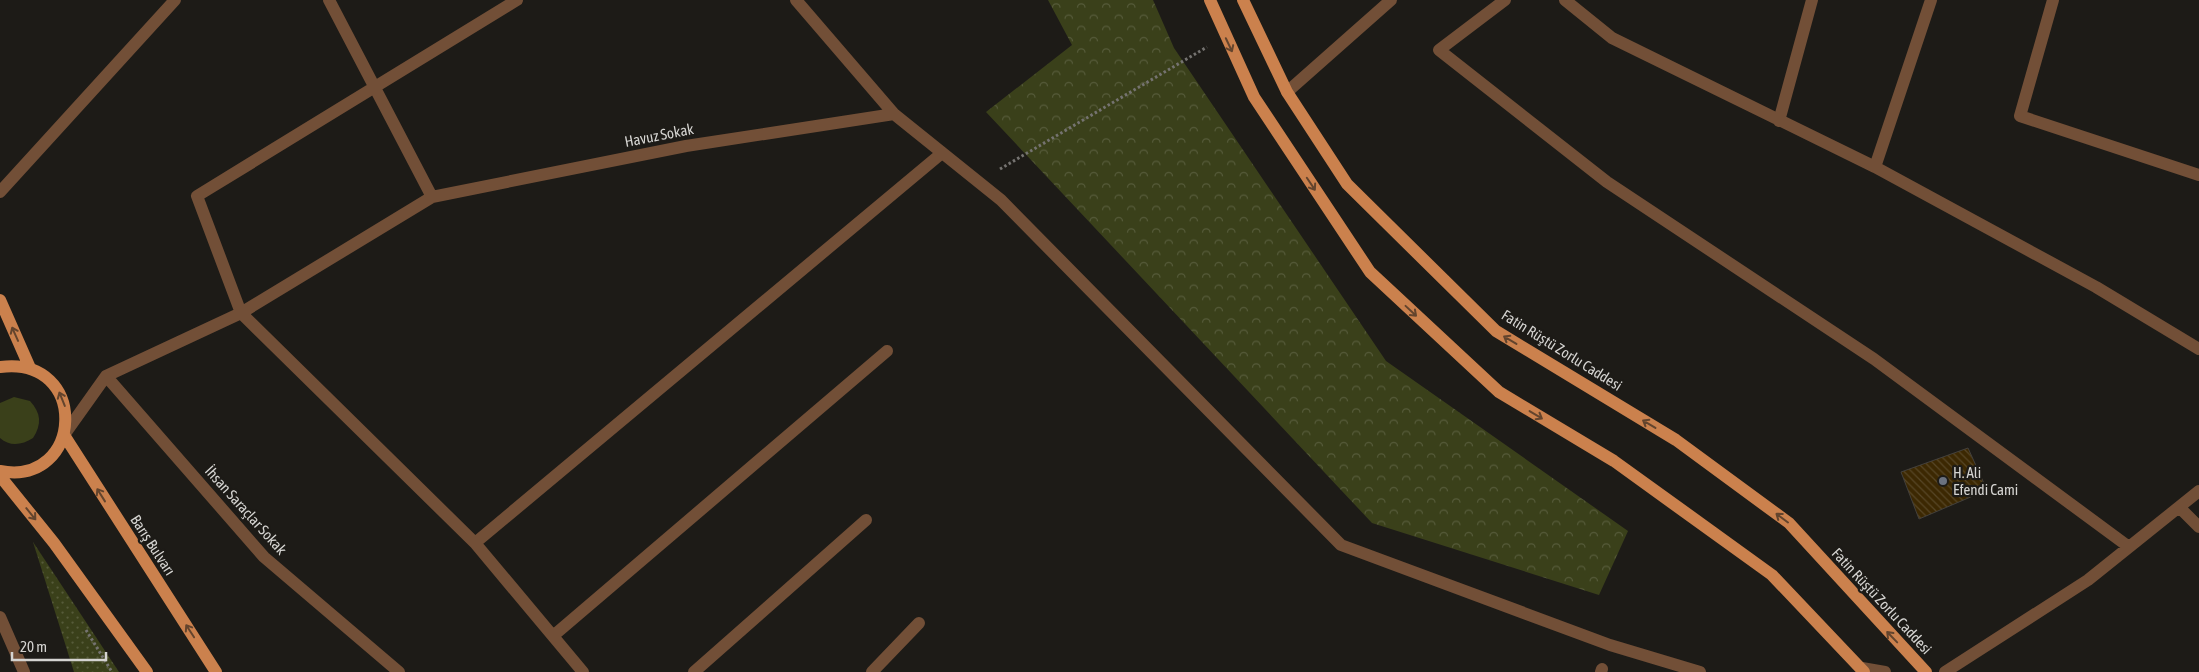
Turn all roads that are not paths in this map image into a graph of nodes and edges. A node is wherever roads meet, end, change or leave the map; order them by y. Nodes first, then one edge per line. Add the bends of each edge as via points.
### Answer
1 (175, 0) edge
2 (329, 0) edge
3 (517, 0) edge
4 (796, 0) edge
5 (1210, 0) edge
6 (1243, 0) edge
7 (1391, 0) edge
8 (1505, 0) edge
9 (1565, 0) edge
10 (1812, 0) edge
11 (1932, 0) edge
12 (2054, 0) edge
13 (374, 86) junction
14 (1287, 92) junction
15 (894, 114) junction
16 (1779, 121) junction
17 (942, 153) junction
18 (1875, 167) junction
19 (2199, 174) edge
20 (0, 192) edge
21 (432, 197) junction
22 (0, 300) edge
23 (241, 312) junction
24 (2199, 349) edge
25 (887, 351) dead end
26 (0, 367) edge
27 (30, 368) junction
28 (106, 376) junction
29 (64, 435) junction
30 (0, 471) edge
31 (0, 476) edge
32 (2199, 491) edge
33 (2179, 507) junction
34 (866, 520) dead end
35 (2199, 527) edge
36 (475, 543) junction
37 (2129, 548) junction
38 (0, 617) edge
39 (920, 623) dead end
40 (553, 636) junction
41 (1863, 670) edge
42 (24, 672) edge
43 (147, 672) edge
44 (216, 672) edge
45 (399, 672) edge
46 (583, 672) edge
47 (694, 672) edge
48 (872, 672) edge
49 (1700, 672) edge
50 (1885, 672) edge
51 (1926, 672) edge
52 (1945, 672) edge

1 - 20 street
2 - 13 street
3 - 13 street
4 - 15 street
5 -> 41 main road via 1254,97 1370,272 1499,392 1614,461 1772,575
6 - 14 main road, Fatin Rüştü Zorlu Caddesi
7 - 14 street
8 - 37 street via 1439,50 1607,182 1874,359
9 - 16 street via 1612,38
10 - 16 street
11 - 18 street
12 - 19 street via 2020,116
13 - 21 street
13 - 23 street via 197,196
51 -> 14 main road, Fatin Rüştü Zorlu Caddesi via 1789,523 1676,440 1496,331 1347,184
15 - 17 street
15 - 21 street, Havuz Sokak via 686,146
16 - 18 street
17 - 36 street
17 - 49 street via 1001,200 1341,545 1610,645
18 - 24 street via 2096,287
21 - 23 street, Havuz Sokak
27 -> 22 main road
23 - 28 street, Havuz Sokak
23 - 36 street
25 - 40 street
26 - 27 main road
29 -> 27 main road via 67,419 57,388
28 - 29 street
28 - 45 street, İhsan Saraçlar Sokak via 264,557
29 - 30 main road via 56,451 44,463 29,471
44 -> 29 main road, Barış Bulvarı
31 -> 43 main road via 54,543
32 - 33 street
33 - 35 street
33 - 37 street
34 - 47 street
36 - 40 street
37 - 52 street via 2088,580
38 - 42 street
39 - 48 street
40 - 46 street
41 - 50 street

